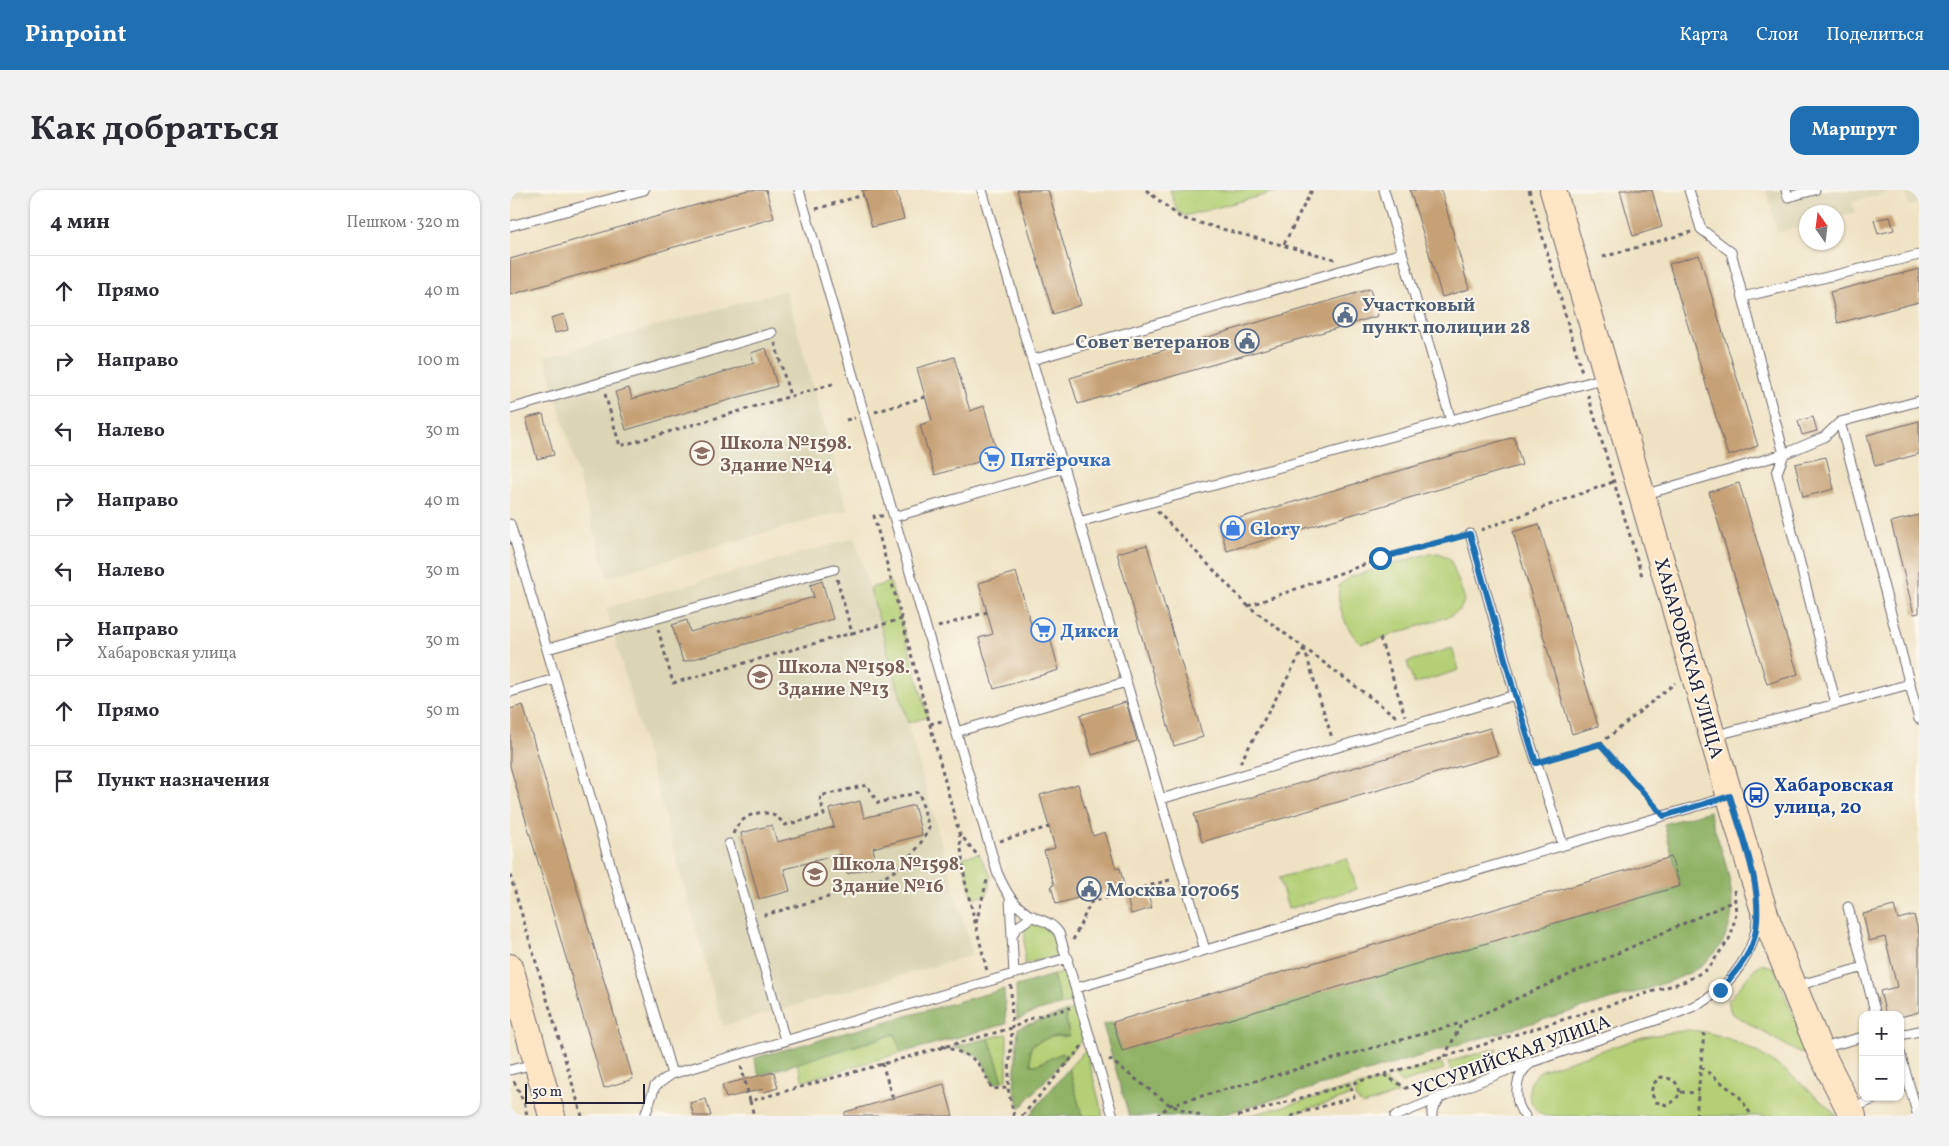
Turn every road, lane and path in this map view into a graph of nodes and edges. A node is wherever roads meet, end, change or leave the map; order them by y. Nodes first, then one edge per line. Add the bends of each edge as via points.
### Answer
1 (644, 190) edge
2 (799, 190) edge
3 (982, 190) edge
4 (1146, 190) edge
5 (1312, 190) edge
6 (1384, 190) edge
7 (1529, 190) edge
8 (1553, 190) edge
9 (1689, 190) edge
10 (1786, 190) edge
11 (1815, 190) edge
12 (863, 195) dead end
13 (805, 212) junction
14 (510, 226) edge
15 (1701, 229) junction
16 (1284, 244) junction
17 (1402, 253) junction
18 (1919, 254) edge
19 (1602, 257) dead end
20 (1359, 266) junction
21 (1743, 297) junction
22 (772, 333) joint
23 (1032, 360) junction
24 (1596, 381) junction
25 (601, 382) junction
26 (836, 383) dead end
27 (790, 396) junction
28 (925, 397) dead end
29 (1919, 401) edge
30 (510, 409) edge
31 (864, 415) junction
32 (846, 420) dead end
33 (1450, 421) junction
34 (1840, 422) junction
35 (1784, 454) junction
36 (1064, 468) junction
37 (1613, 482) junction
38 (1643, 495) junction
39 (1148, 503) junction
40 (894, 517) junction
41 (1079, 522) junction
42 (510, 524) edge
43 (1470, 534) junction
44 (834, 569) joint
45 (1644, 583) dead end
46 (1248, 606) junction
47 (987, 612) dead end
48 (655, 619) junction
49 (902, 619) junction
50 (927, 631) junction
51 (852, 633) junction
52 (906, 637) junction
53 (1380, 638) dead end
54 (1304, 648) junction
55 (547, 649) junction
56 (1672, 674) dead end
57 (555, 679) junction
58 (1126, 682) junction
59 (1675, 683) junction
60 (1910, 684) junction
61 (510, 692) edge
62 (1678, 692) dead end
63 (1515, 695) junction
64 (1836, 704) junction
65 (1919, 720) edge
66 (1408, 726) junction
67 (956, 732) junction
68 (1712, 736) junction
69 (1600, 744) junction
70 (1335, 748) junction
71 (1536, 763) junction
72 (1231, 778) junction
73 (1730, 796) junction
74 (1161, 799) junction
75 (1664, 816) junction
76 (1050, 827) dead end
77 (959, 833) junction
78 (730, 844) joint
79 (988, 845) junction
80 (1563, 845) junction
81 (972, 848) junction
82 (980, 859) dead end
83 (989, 874) dead end
84 (510, 875) edge
85 (1184, 876) junction
86 (1743, 878) junction
87 (1010, 899) junction
88 (1736, 900) junction
89 (1848, 908) dead end
90 (1033, 916) junction
91 (750, 919) junction
92 (976, 923) junction
93 (1011, 936) junction
94 (1205, 950) junction
95 (1067, 956) junction
96 (510, 967) edge
97 (1864, 967) junction
98 (1012, 975) junction
99 (990, 981) junction
100 (1793, 987) junction
101 (1076, 988) junction
102 (1080, 1005) junction
103 (1875, 1011) edge
104 (1462, 1023) junction
105 (1012, 1028) junction
106 (1919, 1031) edge
107 (1704, 1033) dead end
108 (1904, 1034) edge
109 (1090, 1037) junction
110 (1859, 1038) edge
111 (784, 1040) junction
112 (942, 1046) junction
113 (1819, 1049) junction
114 (738, 1053) junction
115 (1900, 1056) edge
116 (1444, 1057) junction
117 (1536, 1060) junction
118 (539, 1063) junction
119 (882, 1063) junction
120 (1701, 1066) junction
121 (510, 1070) edge
122 (672, 1074) junction
123 (1383, 1074) junction
124 (1449, 1075) dead end
125 (514, 1080) dead end
126 (1350, 1084) junction
127 (1905, 1087) edge
128 (1008, 1088) junction
129 (1680, 1092) junction
130 (1698, 1092) junction
131 (1441, 1096) junction
132 (893, 1099) dead end
133 (750, 1101) junction
134 (1872, 1101) edge
135 (1170, 1105) junction
136 (1851, 1113) edge
137 (527, 1116) edge
138 (552, 1116) edge
139 (582, 1116) edge
140 (646, 1116) edge
141 (754, 1116) edge
142 (1014, 1116) edge
143 (1022, 1116) edge
144 (1113, 1116) edge
145 (1157, 1116) edge
146 (1201, 1116) edge
147 (1240, 1116) edge
148 (1291, 1116) edge
149 (1395, 1116) edge
150 (1432, 1116) edge
151 (1526, 1116) edge
152 (1696, 1116) edge
153 (1752, 1116) edge
154 (1918, 1116) edge

1 - 14 lane
2 - 13 lane
3 - 23 lane
4 - 16 path via 1181,218
5 - 16 path
6 - 17 lane
7 - 24 path
8 - 24 main road, ХАБАРОВСКАЯ УЛИЦА
9 - 15 lane
10 - 11 lane via 1788,197
12 - 13 path
13 - 31 lane
15 - 19 path
15 - 21 lane via 1731,252
16 - 20 path
17 - 20 lane
17 - 33 lane
18 - 21 lane
20 - 23 lane
21 - 35 lane
22 - 25 lane
22 - 27 path
23 - 36 lane
24 - 33 lane
24 - 37 path
24 - 38 main road, ХАБАРОВСКАЯ УЛИЦА
25 - 27 path via 620,446
25 - 30 lane
26 - 27 path
28 - 31 path
29 - 34 lane
31 - 32 path
31 - 40 lane
33 - 39 lane
34 - 35 lane via 1824,437
34 - 60 lane
35 - 38 lane
35 - 64 lane via 1777,473
36 - 40 lane
36 - 41 lane
37 - 43 path
37 - 45 path
38 - 68 main road, ХАБАРОВСКАЯ УЛИЦА
39 - 41 lane
39 - 46 path
40 - 49 path via 874,516
40 - 50 lane
41 - 58 lane
42 - 55 lane
43 - 46 path via 1380,558
43 - 63 lane
44 - 48 lane
44 - 51 path
46 - 54 path
47 - 50 path
48 - 51 path via 673,682
48 - 55 lane
49 - 51 path
49 - 52 path
50 - 52 path
50 - 67 lane
52 - 77 path
53 - 66 path
54 - 66 path
54 - 70 path
54 - 72 path
55 - 57 lane
56 - 59 path
57 - 61 lane
57 - 122 lane
58 - 67 lane
58 - 74 lane
59 - 62 path
59 - 69 path
60 - 64 lane
60 - 65 lane
63 - 66 lane
63 - 71 lane
64 - 68 lane
66 - 70 lane
67 - 79 lane
68 - 73 main road, ХАБАРОВСКАЯ УЛИЦА
69 - 71 path
69 - 75 path
70 - 72 lane
71 - 80 lane
72 - 74 lane
73 - 75 lane
73 - 86 main road, ХАБАРОВСКАЯ УЛИЦА
74 - 85 lane
75 - 80 lane
76 - 79 path
77 - 81 path
77 - 92 path via 965,881
78 - 91 lane
78 - 91 path via 741,820 756,812 769,813 785,824 824,815 820,796 867,784 878,803 919,792 929,828 919,848 905,863 872,885
79 - 81 path
79 - 87 lane via 1002,886
80 - 94 lane
81 - 82 path
83 - 92 path
84 - 139 path
85 - 94 lane
85 - 95 path via 1091,902
86 - 88 path
86 - 100 main road, ХАБАРОВСКАЯ УЛИЦА
86 - 117 lane, УССУРИЙСКАЯ УЛИЦА via 1757,922 1754,941 1720,990 1705,1001
87 - 90 lane
87 - 93 lane
88 - 104 path
88 - 116 path via 1731,936 1708,970 1658,991
89 - 97 lane
90 - 93 lane via 1025,919
90 - 95 lane via 1054,926
91 - 111 lane
92 - 99 path
93 - 98 lane
94 - 101 lane
95 - 98 lane
95 - 101 lane
96 - 118 main road
97 - 100 lane
97 - 103 lane
98 - 99 lane
98 - 105 path
99 - 111 lane
100 - 113 main road, ХАБАРОВСКАЯ УЛИЦА
101 - 102 lane
102 - 105 path via 1032,1018
102 - 109 lane
104 - 116 path
104 - 135 path
105 - 112 path
105 - 128 path
106 - 108 lane
107 - 120 path
109 - 135 path via 1109,1060
109 - 143 path
109 - 144 lane
110 - 113 lane
111 - 114 lane
112 - 119 path
112 - 128 path via 981,1064 992,1089
113 - 136 main road, ХАБАРОВСКАЯ УЛИЦА
114 - 122 lane
114 - 133 path
115 - 127 lane
116 - 123 path
117 - 131 lane, УССУРИЙСКАЯ УЛИЦА
117 - 151 lane via 1519,1076 1517,1100
118 - 121 lane
118 - 138 main road
119 - 132 path
119 - 133 path
120 - 130 path
120 - 153 path via 1739,1096
122 - 140 lane via 655,1086
123 - 124 path via 1406,1088
123 - 126 path
125 - 137 path
126 - 147 path
126 - 148 path via 1354,1097
127 - 154 lane
128 - 142 path
129 - 129 path via 1676,1100 1667,1106 1656,1102 1651,1093 1653,1084 1661,1077 1671,1077
129 - 130 path
130 - 152 path
131 - 149 lane, УССУРИЙСКАЯ УЛИЦА
131 - 150 lane
133 - 141 path
134 - 136 lane
135 - 145 path
135 - 146 path

